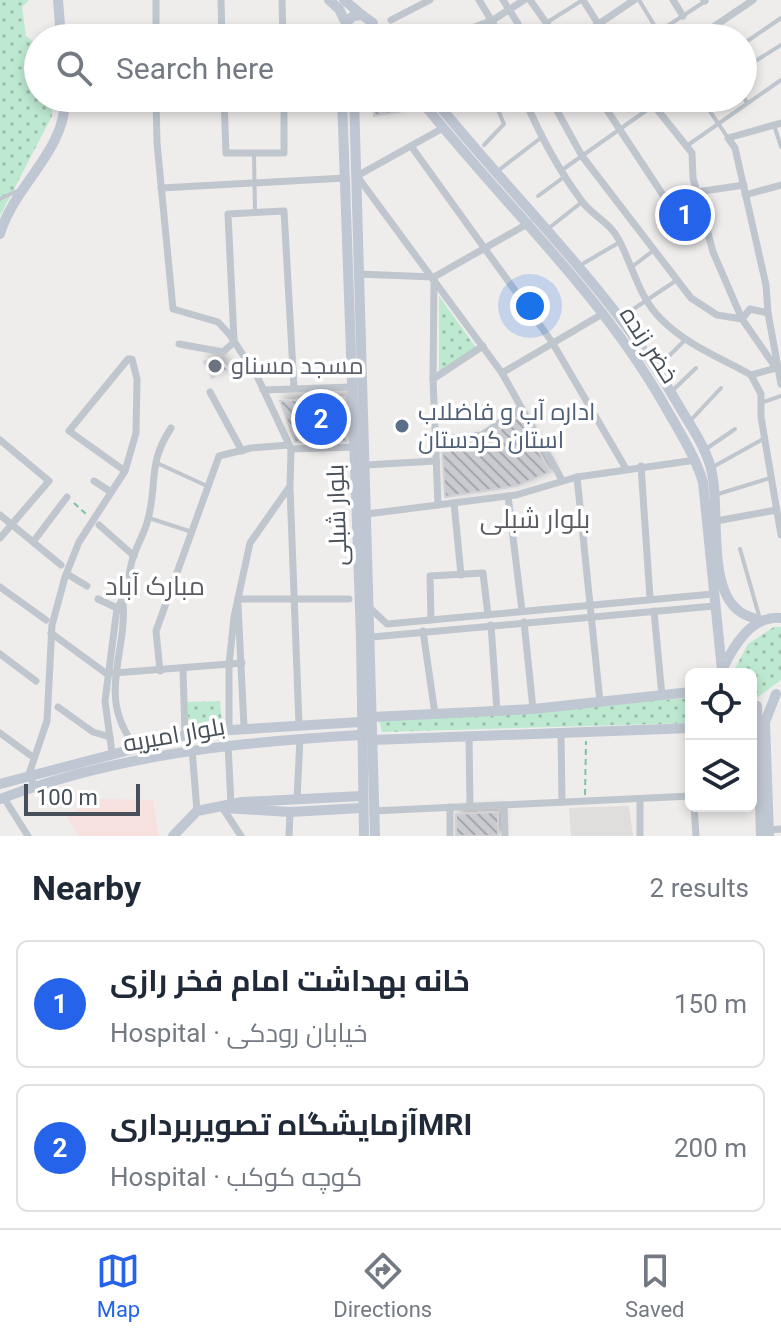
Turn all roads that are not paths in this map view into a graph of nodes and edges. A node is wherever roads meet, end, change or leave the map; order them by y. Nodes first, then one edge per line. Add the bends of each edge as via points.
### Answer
1 (58, 0) edge
2 (156, 0) edge
3 (221, 0) edge
4 (282, 0) edge
5 (329, 0) edge
6 (345, 0) edge
7 (430, 0) edge
8 (479, 0) edge
9 (503, 0) edge
10 (524, 0) edge
11 (530, 0) edge
12 (583, 0) edge
13 (636, 0) edge
14 (673, 0) edge
15 (705, 0) edge
16 (753, 0) edge
17 (509, 10) junction
18 (362, 15) junction
19 (683, 16) junction
20 (781, 18) edge
21 (391, 20) dead end
22 (493, 20) junction
23 (546, 23) joint
24 (60, 24) edge
25 (156, 24) edge
26 (222, 24) edge
27 (283, 24) edge
28 (344, 24) edge
29 (350, 24) edge
30 (372, 24) edge
31 (483, 24) edge
32 (495, 24) edge
33 (518, 24) edge
34 (598, 24) joint
35 (653, 24) edge
36 (671, 24) edge
37 (718, 24) edge
38 (757, 34) edge
39 (781, 45) edge
40 (757, 60) edge
41 (781, 80) edge
42 (757, 96) edge
43 (65, 112) edge
44 (157, 112) edge
45 (225, 112) edge
46 (284, 112) edge
47 (343, 112) edge
48 (355, 112) edge
49 (430, 112) edge
50 (444, 112) edge
51 (499, 112) edge
52 (530, 112) edge
53 (558, 112) edge
54 (611, 112) edge
55 (638, 112) edge
56 (660, 112) edge
57 (711, 112) edge
58 (734, 112) edge
59 (718, 123) junction
60 (777, 124) edge
61 (443, 128) junction
62 (620, 128) junction
63 (542, 137) junction
64 (728, 138) junction
65 (484, 145) dead end
66 (411, 146) junction
67 (687, 146) junction
68 (781, 147) edge
69 (254, 155) junction
70 (582, 156) junction
71 (499, 170) dead end
72 (564, 172) junction
73 (357, 176) junction
74 (345, 178) junction
75 (255, 182) junction
76 (744, 185) junction
77 (781, 185) edge
78 (23, 188) junction
79 (161, 188) junction
80 (697, 192) junction
81 (745, 195) junction
82 (538, 196) dead end
83 (0, 199) edge
84 (582, 202) junction
85 (255, 212) junction
86 (705, 220) junction
87 (2, 223) edge
88 (529, 223) junction
89 (548, 228) junction
90 (620, 242) junction
91 (656, 249) junction
92 (485, 250) junction
93 (584, 263) dead end
94 (631, 268) junction
95 (358, 274) junction
96 (434, 277) junction
97 (677, 280) junction
98 (646, 300) junction
99 (629, 312) dead end
100 (604, 313) junction
101 (768, 313) junction
102 (742, 319) junction
103 (686, 339) junction
104 (234, 342) junction
105 (552, 342) junction
106 (179, 344) dead end
107 (483, 346) junction
108 (657, 368) junction
109 (696, 368) dead end
110 (776, 368) junction
111 (502, 373) junction
112 (751, 375) junction
113 (433, 379) junction
114 (781, 384) edge
115 (353, 387) junction
116 (294, 388) junction
117 (721, 388) dead end
118 (263, 390) junction
119 (210, 392) dead end
120 (671, 392) junction
121 (781, 396) edge
122 (761, 403) junction
123 (521, 408) junction
124 (689, 422) junction
125 (171, 428) dead end
126 (735, 429) dead end
127 (765, 438) junction
128 (0, 440) edge
129 (435, 440) junction
130 (290, 447) junction
131 (355, 447) junction
132 (242, 451) junction
133 (704, 451) junction
134 (696, 460) junction
135 (436, 461) junction
136 (154, 462) junction
137 (366, 465) junction
138 (641, 466) junction
139 (625, 467) junction
140 (711, 468) junction
141 (125, 471) junction
142 (577, 477) junction
143 (770, 478) junction
144 (562, 480) junction
145 (94, 481) dead end
146 (290, 486) junction
147 (209, 487) junction
148 (111, 492) junction
149 (714, 495) junction
150 (508, 496) junction
151 (67, 497) dead end
152 (454, 503) junction
153 (438, 505) junction
154 (776, 510) junction
155 (367, 514) junction
156 (0, 515) edge
157 (149, 518) junction
158 (716, 521) junction
159 (12, 525) junction
160 (99, 525) dead end
161 (193, 532) junction
162 (781, 535) edge
163 (0, 538) edge
164 (33, 542) junction
165 (740, 549) dead end
166 (134, 556) junction
167 (61, 565) dead end
168 (67, 574) junction
169 (461, 575) junction
170 (87, 586) dead end
171 (0, 587) edge
172 (713, 594) junction
173 (650, 598) junction
174 (98, 599) dead end
175 (238, 599) junction
176 (294, 599) junction
177 (349, 599) dead end
178 (123, 600) junction
179 (590, 604) junction
180 (714, 606) junction
181 (117, 608) junction
182 (371, 609) junction
183 (522, 611) junction
184 (654, 611) junction
185 (488, 615) junction
186 (591, 616) junction
187 (779, 617) edge
188 (46, 620) dead end
189 (431, 620) junction
190 (761, 621) junction
191 (524, 622) junction
192 (491, 625) junction
193 (423, 631) junction
194 (51, 633) junction
195 (372, 637) junction
196 (0, 654) edge
197 (242, 663) junction
198 (229, 665) junction
199 (722, 668) edge
200 (724, 668) edge
201 (183, 669) junction
202 (160, 671) junction
203 (110, 673) junction
204 (36, 681) dead end
205 (685, 693) edge
206 (779, 693) edge
207 (662, 696) junction
208 (600, 702) junction
209 (757, 706) edge
210 (58, 707) dead end
211 (533, 709) junction
212 (497, 711) junction
213 (435, 714) junction
214 (372, 717) junction
215 (360, 722) junction
216 (299, 725) junction
217 (244, 727) junction
218 (229, 728) junction
219 (685, 728) edge
220 (561, 732) junction
221 (0, 733) edge
222 (185, 735) junction
223 (360, 735) junction
224 (469, 736) junction
225 (110, 737) junction
226 (300, 738) junction
227 (165, 740) junction
228 (372, 740) junction
229 (756, 740) edge
230 (228, 744) junction
231 (136, 747) junction
232 (192, 749) junction
233 (112, 753) junction
234 (168, 754) junction
235 (30, 755) dead end
236 (29, 774) junction
237 (2, 780) edge
238 (34, 785) junction
239 (361, 796) junction
240 (685, 796) edge
241 (2, 798) edge
242 (297, 799) junction
243 (640, 799) junction
244 (562, 802) junction
245 (226, 806) junction
246 (504, 806) junction
247 (450, 807) junction
248 (470, 807) junction
249 (764, 808) junction
250 (368, 809) junction
251 (197, 811) junction
252 (290, 812) junction
253 (694, 812) edge
254 (781, 829) edge
255 (766, 834) edge
256 (239, 835) edge
257 (28, 836) edge
258 (173, 836) edge
259 (289, 836) edge
260 (364, 836) edge
261 (375, 836) edge
262 (450, 836) edge
263 (505, 836) edge
264 (640, 836) edge
265 (696, 836) edge

1 - 24 street
2 - 25 street
3 - 26 street
4 - 27 street
5 - 28 street
6 - 18 street
7 - 21 street
8 - 22 street
9 - 17 street
10 - 17 street
11 - 23 street
12 - 23 lane
12 - 34 street
13 - 34 street
13 - 35 lane
14 - 19 street
15 - 19 lane
16 - 37 street
17 - 22 street
17 - 33 street
18 - 29 street via 353,16
18 - 30 street
19 - 36 lane
20 - 38 lane
22 - 31 street
22 - 32 street
39 - 40 lane
41 - 42 lane
43 - 78 street via 58,137
44 - 79 street
45 - 69 street via 226,153
46 - 69 street via 284,153
47 - 74 street, بلوار شبلی
48 - 73 street, بلوار شبلی
49 - 61 street, خضر زنده
50 - 89 street, خضر زنده via 496,177
51 - 65 lane via 504,124
52 - 63 street
53 - 70 street
54 - 62 street
55 - 62 lane
56 - 67 street
57 - 59 lane
58 - 59 lane
59 - 64 lane
59 - 67 lane
60 - 64 street
60 - 68 lane
61 - 66 street
61 - 88 street, خضر زنده
62 - 70 lane
62 - 86 street via 686,230
63 - 71 lane
63 - 72 street
64 - 76 street
66 - 73 street
66 - 92 street
67 - 80 street
69 - 75 lane
70 - 72 lane
70 - 91 street
72 - 82 lane
72 - 84 street
73 - 74 street
73 - 95 street, بلوار شبلی
73 - 96 street
74 - 75 street
74 - 115 street, بلوار شبلی
75 - 79 street
75 - 85 lane
76 - 80 street
76 - 81 street
77 - 81 street
78 - 83 lane
78 - 87 street
79 - 104 street via 173,309 218,322
80 - 86 street
81 - 101 street
84 - 89 lane
84 - 90 street
85 - 104 street via 228,214
85 - 116 street via 284,211
86 - 102 street via 720,272
88 - 92 street
88 - 100 street, خضر زنده
89 - 108 street, خضر زنده
90 - 93 lane
90 - 94 street
91 - 94 lane
91 - 97 street
92 - 96 street
92 - 105 street
94 - 98 street
95 - 96 street
95 - 137 street, بلوار شبلی
96 - 107 street
96 - 113 street
97 - 98 lane
97 - 102 street via 691,298 717,315
98 - 99 lane
98 - 103 street
100 - 105 street
100 - 134 street, خضر زنده
101 - 102 street via 750,309
101 - 110 street
102 - 110 street
103 - 108 lane
103 - 112 street
104 - 106 street via 223,352
104 - 118 street
105 - 111 street
105 - 139 street
107 - 111 street
107 - 113 street
108 - 120 street, خضر زنده
109 - 120 lane
110 - 112 street
110 - 114 street
111 - 123 street
112 - 122 street
113 - 129 street
115 - 116 street
115 - 131 street, بلوار شبلی
116 - 118 street
117 - 124 lane
118 - 130 street
119 - 132 street
120 - 124 street, خضر زنده
121 - 122 lane
122 - 127 street
123 - 129 street via 482,435
123 - 144 street
124 - 133 street, خضر زنده
125 - 136 street
126 - 133 lane
127 - 140 lane
127 - 143 street
128 - 159 street via 49,481
129 - 135 street
130 - 131 street
130 - 132 street
130 - 146 street
131 - 215 street, بلوار شبلی
132 - 147 street via 219,456
133 - 140 street, خضر زنده
134 - 138 street
134 - 172 street, خضر زنده via 703,482
135 - 137 street
135 - 153 street
136 - 147 lane
136 - 157 street
137 - 155 street, بلوار شبلی
138 - 139 street
138 - 173 street
139 - 142 street
140 - 149 street, خضر زنده
141 - 141 street via 136,433 132,359 69,431
141 - 148 street
142 - 144 street
142 - 179 street
143 - 149 lane
143 - 154 street
144 - 150 street
145 - 148 street
146 - 175 street via 250,543
146 - 176 street
147 - 161 street
148 - 168 street via 79,542
149 - 158 street, خضر زنده
150 - 152 street
150 - 183 street
151 - 164 street
152 - 153 street
152 - 169 street
153 - 155 street
154 - 158 street
154 - 162 street
155 - 182 street, بلوار شبلی
156 - 159 street
157 - 161 lane
157 - 166 street
158 - 190 street, خضر زنده via 726,595 737,611
159 - 163 street
159 - 164 street
160 - 166 street
161 - 202 street via 156,631
164 - 167 street
165 - 190 lane
166 - 178 street
168 - 170 street
168 - 194 street
169 - 185 street via 483,573
169 - 189 street via 430,576
171 - 188 street
172 - 173 street
172 - 180 street, خضر زنده
173 - 179 street
174 - 181 street
175 - 176 street
175 - 197 street
175 - 198 street
176 - 177 street
176 - 216 street
178 - 181 street
178 - 203 street
179 - 183 street
179 - 186 street
180 - 184 street
180 - 199 street, خضر زنده
181 - 203 street
182 - 189 street via 387,624
182 - 195 street, بلوار شبلی
183 - 185 street
184 - 186 street
184 - 207 street
185 - 189 street
186 - 191 street
186 - 208 street
187 - 190 street
190 - 200 street via 740,640
191 - 192 street
191 - 211 street
192 - 193 street
192 - 212 street
193 - 195 street
193 - 213 street
194 - 203 street
194 - 236 street via 47,721
195 - 214 street, بلوار شبلی
196 - 204 street
197 - 198 street
197 - 217 street
198 - 201 street
198 - 218 street
201 - 202 street
201 - 222 street
202 - 203 street
203 - 225 street via 105,701
203 - 231 street via 117,718
205 - 207 street
206 - 209 street
206 - 249 street via 765,722
207 - 208 street
208 - 211 street
210 - 225 street via 93,732
211 - 212 street
212 - 213 street
213 - 214 street
214 - 228 street, بلوار شبلی
215 - 216 street, بلوار امیریه
215 - 223 street, بلوار شبلی
216 - 217 street, بلوار امیریه
217 - 218 street, بلوار امیریه
218 - 222 street, بلوار امیریه
219 - 220 street
220 - 224 street
220 - 244 street
221 - 235 street
222 - 227 street, بلوار امیریه
223 - 226 street, بلوار امیریه
223 - 239 street, بلوار شبلی
224 - 228 street
224 - 248 street
225 - 233 street
226 - 230 street, بلوار امیریه
226 - 242 street
227 - 231 street, بلوار امیریه
227 - 234 street
228 - 250 street, بلوار شبلی
229 - 249 street
230 - 232 street, بلوار امیریه
230 - 245 street
231 - 233 street, بلوار امیریه
232 - 234 street, بلوار امیریه
232 - 251 street
233 - 236 street, بلوار امیریه
234 - 238 street, بلوار امیریه
236 - 237 street, بلوار امیریه
236 - 238 street
238 - 241 street, بلوار امیریه
239 - 242 street
239 - 250 street, بلوار شبلی
240 - 243 street
241 - 257 street
242 - 245 street
243 - 244 street
243 - 264 street
244 - 246 street
245 - 251 street
245 - 252 street
245 - 256 street
246 - 248 street
246 - 263 street
247 - 248 street
247 - 250 street
247 - 262 street
249 - 255 street
250 - 252 street
250 - 260 street, بلوار شبلی
250 - 261 street, بلوار شبلی
251 - 258 street
252 - 259 street
253 - 265 street
254 - 255 street

